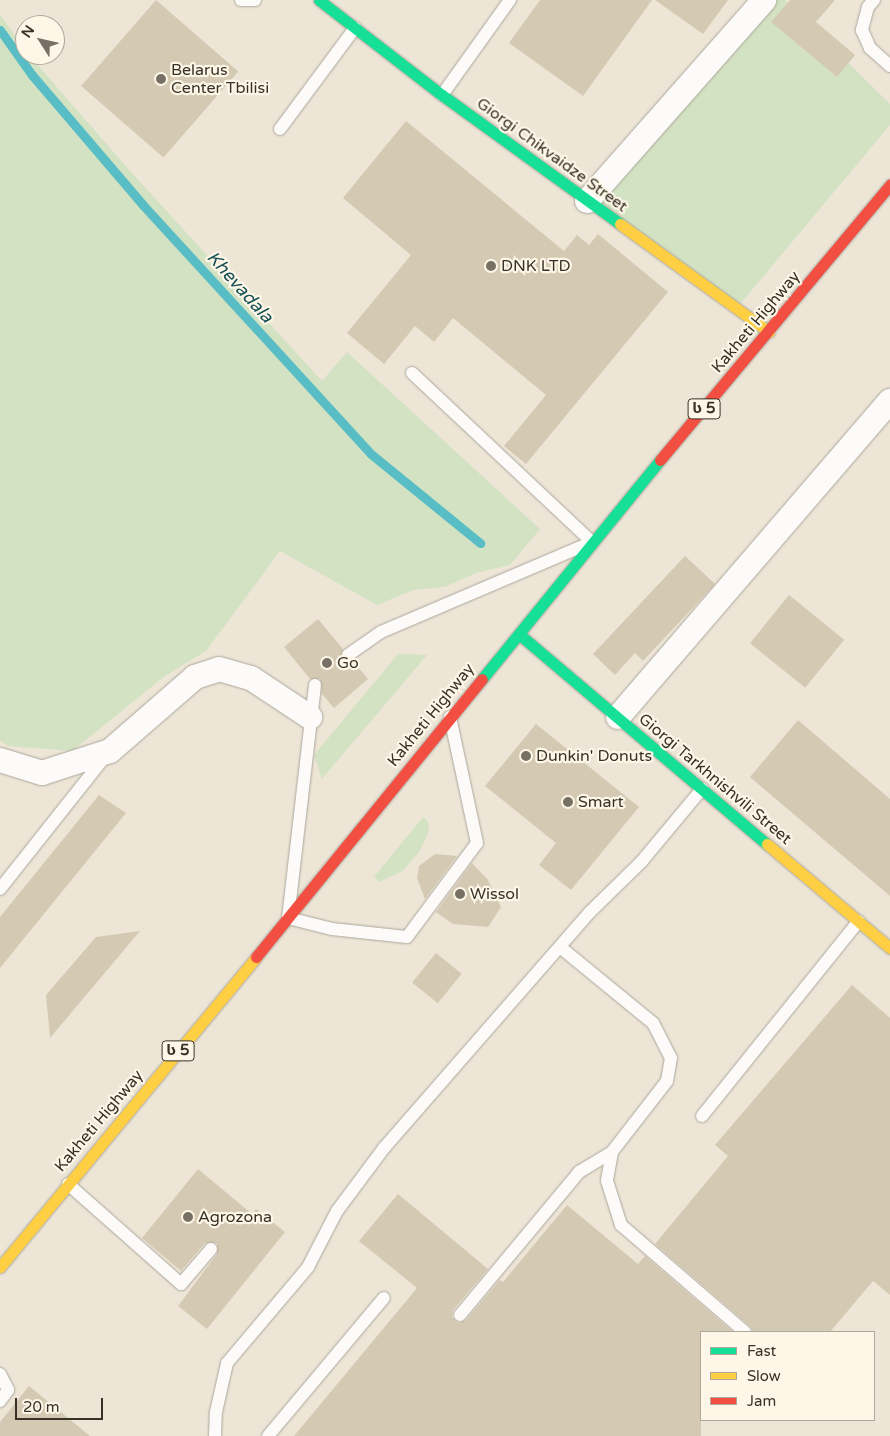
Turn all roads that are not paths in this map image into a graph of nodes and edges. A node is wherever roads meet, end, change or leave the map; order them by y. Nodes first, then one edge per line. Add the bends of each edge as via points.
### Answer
1 (241, 0) edge
2 (255, 0) edge
3 (510, 0) edge
4 (764, 0) edge
5 (874, 0) edge
6 (321, 1) edge
7 (355, 28) junction
8 (890, 66) edge
9 (442, 95) junction
10 (280, 130) dead end
11 (890, 185) edge
12 (588, 201) junction
13 (769, 332) junction
14 (412, 373) dead end
15 (890, 401) edge
16 (592, 542) junction
17 (519, 634) junction
18 (348, 655) dead end
19 (315, 685) dead end
20 (450, 716) junction
21 (310, 717) junction
22 (618, 718) junction
23 (110, 751) junction
24 (0, 760) edge
25 (702, 789) junction
26 (0, 889) edge
27 (288, 918) junction
28 (859, 922) junction
29 (560, 947) junction
30 (890, 948) edge
31 (702, 1116) dead end
32 (612, 1152) junction
33 (68, 1184) junction
34 (211, 1249) dead end
35 (0, 1267) edge
36 (384, 1298) dead end
37 (460, 1315) dead end
38 (744, 1331) edge
39 (0, 1374) edge
40 (0, 1401) edge
41 (215, 1436) edge
42 (268, 1436) edge

1 - 2 lane
3 - 9 lane
4 - 12 street
5 - 8 lane via 868,7 862,30 870,48
6 - 7 main road, Giorgi Chikvaidze Street
7 - 9 main road, Giorgi Chikvaidze Street
7 - 10 lane
9 - 12 main road, Giorgi Chikvaidze Street
11 - 13 main road, Kakheti Highway / ს 5
12 - 13 main road, Giorgi Chikvaidze Street
13 - 16 main road, Kakheti Highway / ს 5
14 - 16 lane
15 - 22 street
16 - 17 main road, Kakheti Highway / ს 5
16 - 18 lane via 381,632
17 - 20 main road, Kakheti Highway / ს 5
17 - 22 main road, Giorgi Tarkhnishvili Street
19 - 21 lane
20 - 27 main road, Kakheti Highway / ს 5
20 - 27 lane via 476,843 407,937 332,929
21 - 23 street via 251,678 219,669 195,677
21 - 27 lane via 304,799
22 - 25 main road, Giorgi Tarkhnishvili Street
23 - 24 street via 42,773
23 - 26 lane
25 - 28 main road, Giorgi Tarkhnishvili Street
25 - 29 lane via 642,861
27 - 33 main road, Kakheti Highway / ს 5
28 - 30 main road, Giorgi Tarkhnishvili Street
28 - 31 lane
29 - 32 lane via 653,1023 671,1058 667,1081
29 - 41 lane via 384,1148 337,1211 308,1267 227,1363 216,1412
32 - 37 lane via 578,1172
32 - 38 lane via 607,1182 621,1225
33 - 34 lane via 181,1284
33 - 35 main road, Kakheti Highway / ს 5
36 - 42 lane
39 - 40 lane via 8,1390

